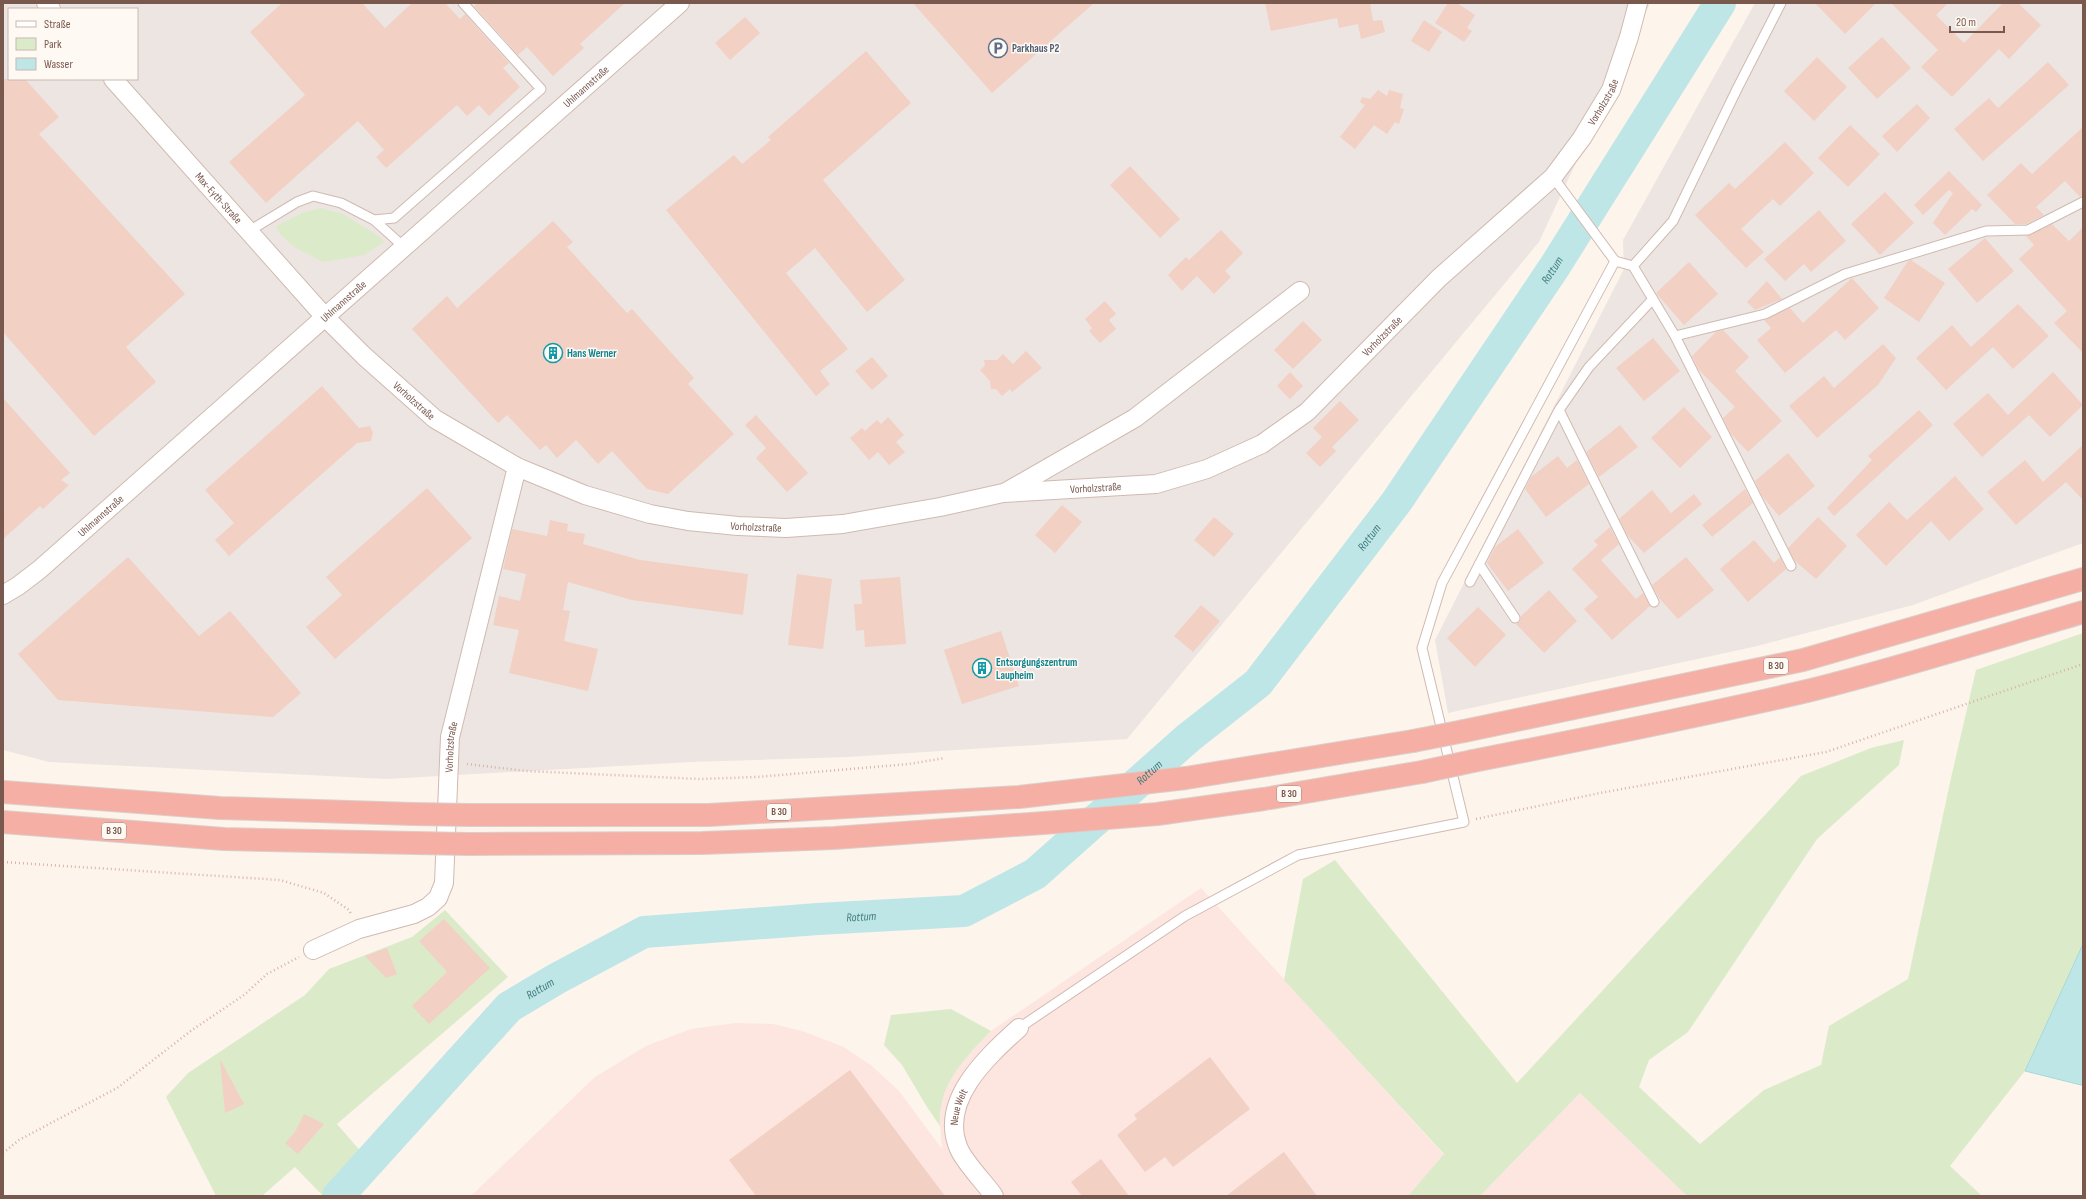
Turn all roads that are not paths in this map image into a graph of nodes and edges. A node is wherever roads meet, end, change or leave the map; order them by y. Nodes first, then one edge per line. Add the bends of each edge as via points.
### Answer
1 (463, 3) edge
2 (680, 3) edge
3 (1638, 3) edge
4 (1781, 3) edge
5 (114, 80) edge
6 (1553, 177) junction
7 (2083, 202) edge
8 (374, 220) junction
9 (249, 231) junction
10 (404, 247) junction
11 (1615, 261) junction
12 (1634, 266) junction
13 (1300, 291) dead end
14 (1653, 299) junction
15 (325, 317) junction
16 (1675, 336) junction
17 (1559, 410) junction
18 (516, 467) junction
19 (1002, 493) junction
20 (1479, 564) junction
21 (1791, 566) dead end
22 (2083, 579) edge
23 (1470, 582) dead end
24 (3, 595) edge
25 (1654, 602) dead end
26 (2083, 612) edge
27 (1515, 618) dead end
28 (3, 792) edge
29 (3, 822) edge
30 (313, 950) road end
31 (1019, 1028) joint
32 (994, 1196) edge

1 - 8 lane via 541,89 404,211 394,218
2 - 10 street, Uhlmannstraße
3 - 6 street, Vorholzstraße via 1611,90 1582,138
4 - 12 lane via 1673,221
5 - 9 street, Max-Eyth-Straße
6 - 11 lane
6 - 19 street, Vorholzstraße via 1439,278 1307,412 1262,444 1207,469 1156,484
7 - 16 lane via 2028,230 1986,231 1845,274 1765,314
8 - 9 lane via 341,203 313,196 297,202
8 - 10 lane
9 - 15 street, Max-Eyth-Straße
10 - 15 street, Uhlmannstraße
11 - 12 lane
11 - 31 lane via 1442,582 1422,648 1464,822 1298,855 1185,916
12 - 14 lane
13 - 19 street, Vorholzstraße via 1135,418
14 - 16 lane
14 - 17 lane via 1589,367
15 - 18 street, Vorholzstraße via 364,356 435,419
15 - 24 street, Uhlmannstraße via 39,570
16 - 21 lane
17 - 20 lane
17 - 25 lane
18 - 19 street, Vorholzstraße via 585,495 650,514 738,526 786,528 843,524
18 - 30 street, Vorholzstraße via 450,737 444,883 438,898 414,914 359,929
20 - 23 lane
20 - 27 lane
22 - 28 highway, B 30, bridge via 1803,660 1413,741 1186,778 1088,790 995,799 709,815 469,815 220,808
26 - 29 highway, B 30, bridge via 1808,690 1618,733 1422,772 1157,814 818,839 702,843 469,844 224,839
31 - 32 street, Neue Welt via 975,1072 961,1094 956,1114 955,1134 960,1150

